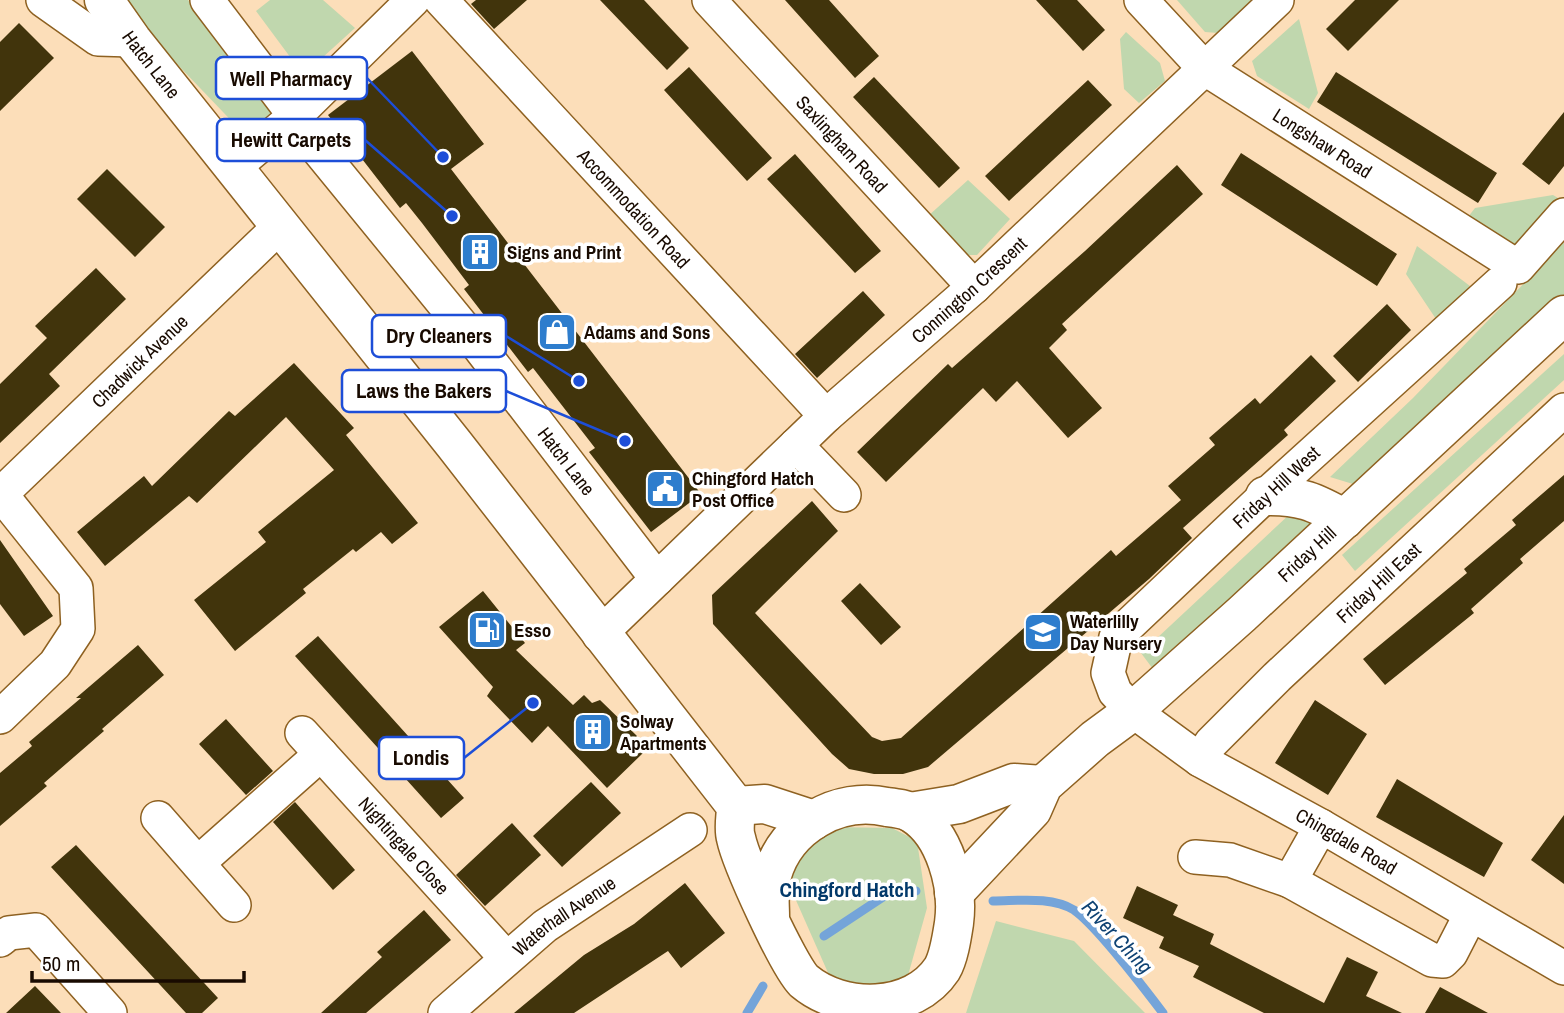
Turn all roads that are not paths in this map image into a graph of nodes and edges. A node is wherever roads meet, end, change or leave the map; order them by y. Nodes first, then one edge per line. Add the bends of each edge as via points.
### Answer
1 (43, 0) edge
2 (104, 0) edge
3 (208, 0) edge
4 (413, 0) edge
5 (441, 0) edge
6 (709, 0) edge
7 (1140, 0) edge
8 (1277, 0) edge
9 (132, 40) junction
10 (1204, 68) junction
11 (294, 117) junction
12 (233, 168) junction
13 (1564, 215) edge
14 (279, 227) junction
15 (1509, 275) junction
16 (974, 287) junction
17 (1564, 315) edge
18 (1564, 410) edge
19 (826, 416) junction
20 (796, 445) junction
21 (0, 493) edge
22 (844, 495) dead end
23 (1265, 496) junction
24 (1345, 519) junction
25 (657, 579) junction
26 (599, 635) junction
27 (1133, 711) junction
28 (0, 717) edge
29 (1200, 760) junction
30 (1043, 785) junction
31 (736, 806) junction
32 (910, 811) junction
33 (158, 818) dead end
34 (814, 820) junction
35 (1321, 826) junction
36 (690, 830) dead end
37 (1195, 857) dead end
38 (198, 863) junction
39 (1290, 881) junction
40 (234, 905) dead end
41 (955, 907) junction
42 (1471, 914) junction
43 (3, 930) edge
44 (1560, 957) edge
45 (506, 958) junction
46 (793, 965) edge
47 (942, 968) junction
48 (110, 1013) edge
49 (445, 1013) edge
50 (938, 1013) edge

1 - 9 street, Hatch Lane via 98,39
2 - 9 main road
3 - 11 street, Hatch Lane
4 - 11 street
5 - 19 street, Accommodation Road
6 - 16 street, Saxlingham Road
7 - 10 street, Longshaw Road
8 - 10 street, Connington Crescent
9 - 12 main road, Hatch Lane
10 - 15 street, Longshaw Road
10 - 16 street, Connington Crescent
11 - 12 street
11 - 25 street, Hatch Lane
12 - 14 main road, Hatch Lane
13 - 15 street, Friday Hill West
14 - 21 street, Chadwick Avenue
14 - 26 main road, Hatch Lane via 454,444
15 - 23 street, Friday Hill West
16 - 19 street, Connington Crescent
17 - 24 main road, Friday Hill
18 - 29 street, Friday Hill East via 1276,677
19 - 20 street, Connington Crescent
20 - 22 street
20 - 25 street, Connington Crescent
21 - 28 street via 76,588 78,629 55,664
23 - 24 main road via 1294,495
23 - 27 street, Friday Hill West via 1116,637 1108,673 1115,692
24 - 27 main road, Friday Hill
25 - 26 street
26 - 31 main road, Hatch Lane
27 - 29 street, Chingdale Road
27 - 30 main road, Friday Hill
29 - 35 street, Chingdale Road
30 - 32 main road via 1014,783 959,804
30 - 41 main road, Friday Hill via 1032,810
31 - 34 main road via 765,804
31 - 46 main road via 735,837
32 - 34 main road via 862,803 831,810
32 - 41 main road via 940,843
33 - 38 street
34 - 46 main road via 786,844 771,878
35 - 39 street
35 - 42 street, Chingdale Road
36 - 45 street, Waterhall Avenue via 545,926
37 - 39 street via 1230,860
38 - 40 street
38 - 45 street, Nightingale Close via 311,743
39 - 42 street via 1432,960 1443,961 1451,953
41 - 47 main road
42 - 44 street, Chingdale Road
43 - 48 street via 36,930
45 - 49 street, Waterhall Avenue
46 - 47 main road via 835,1002 875,1009 903,1003
47 - 50 main road

